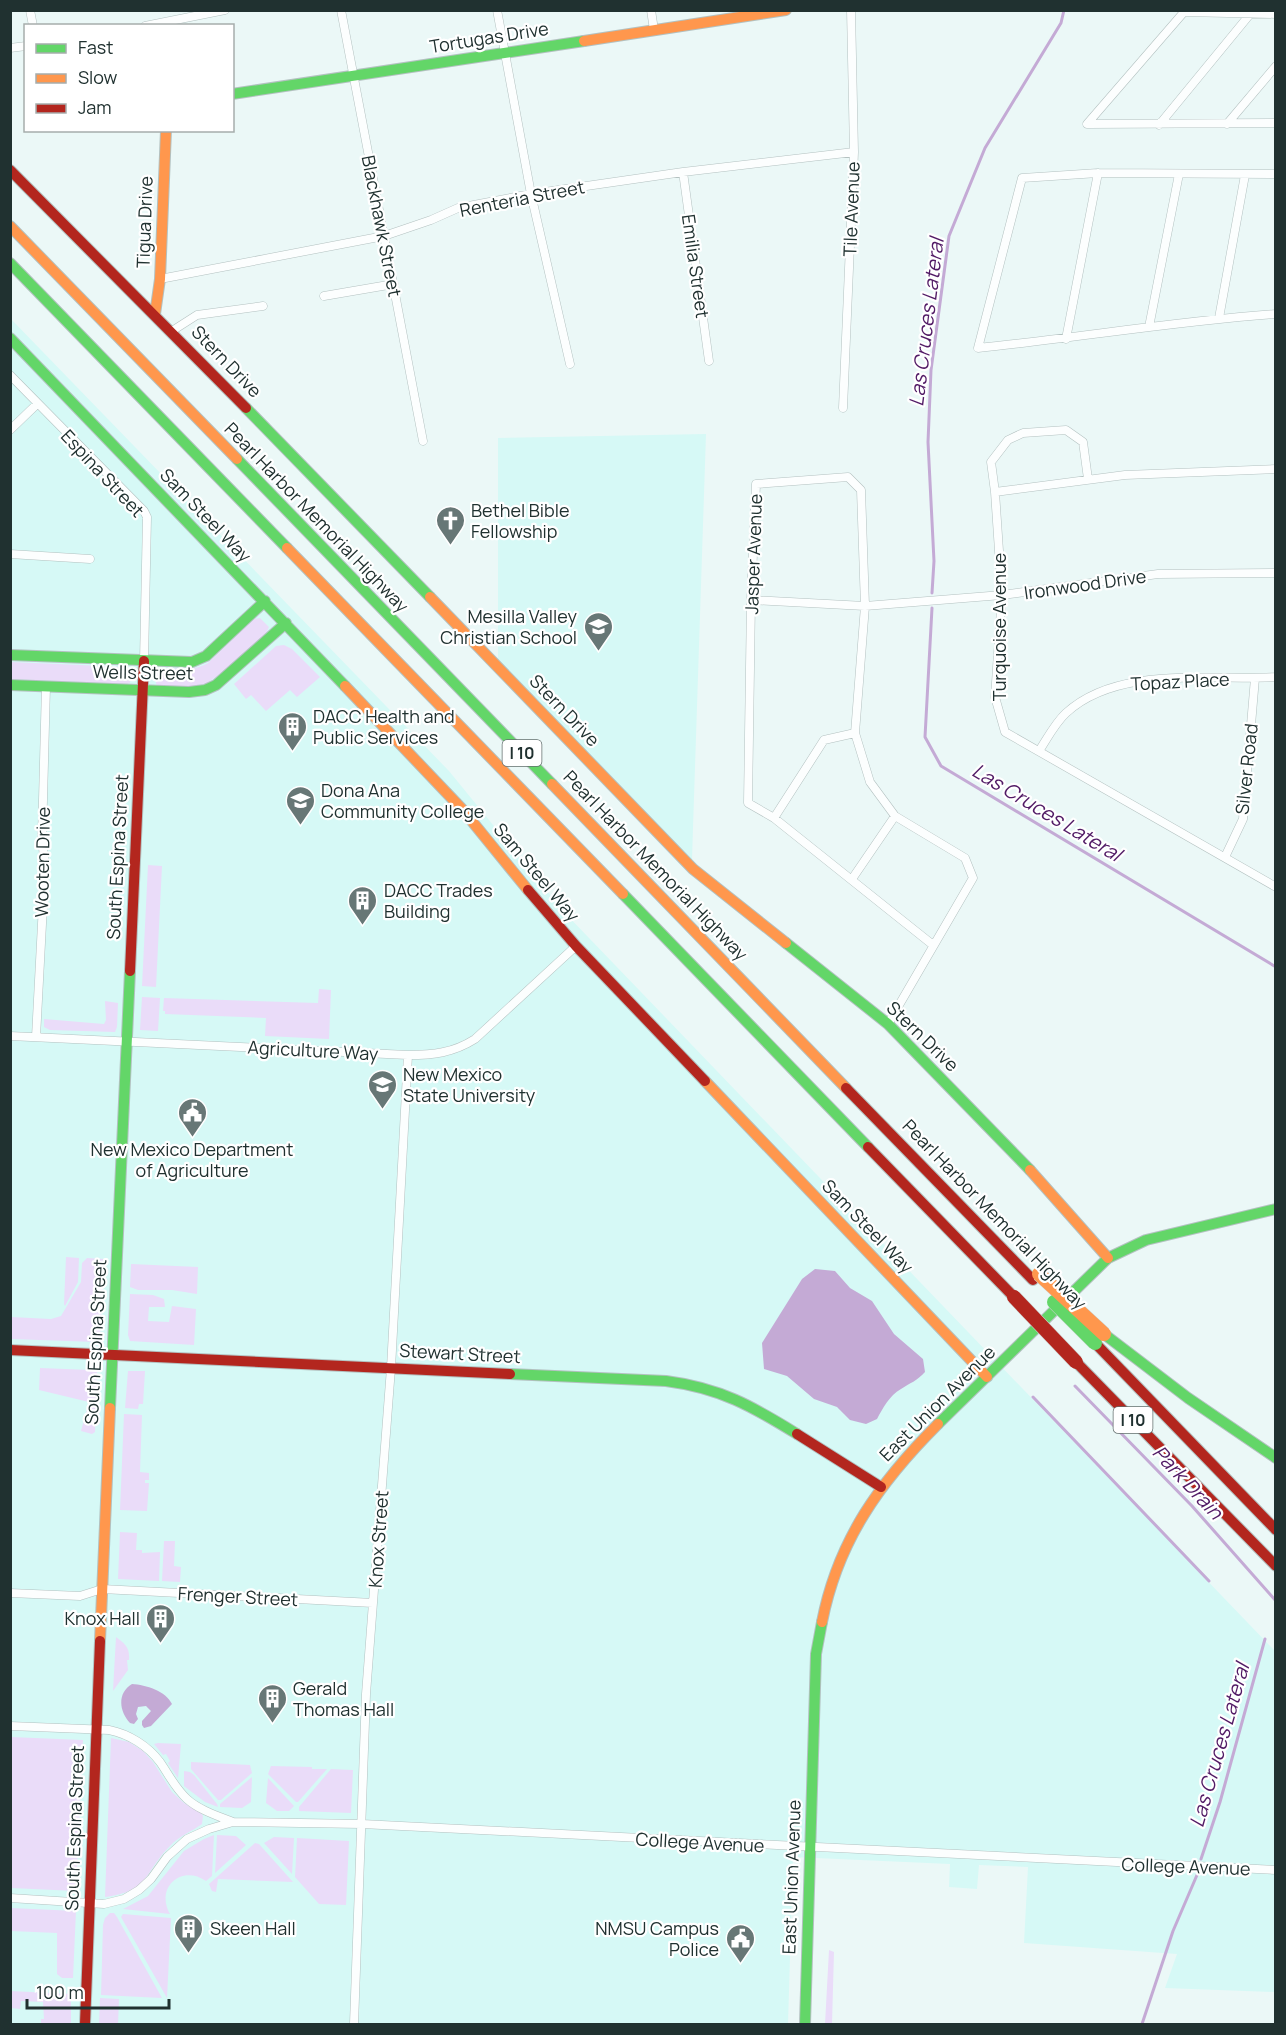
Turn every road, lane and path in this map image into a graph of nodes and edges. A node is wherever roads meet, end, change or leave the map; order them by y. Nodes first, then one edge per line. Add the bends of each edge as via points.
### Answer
1 (171, 10) edge
2 (225, 10) edge
3 (341, 10) edge
4 (497, 10) edge
5 (651, 10) edge
6 (786, 10) edge
7 (852, 10) edge
8 (1251, 13) junction
9 (1275, 14) edge
10 (170, 23) edge
11 (654, 30) junction
12 (505, 53) junction
13 (1275, 66) edge
14 (354, 76) junction
15 (234, 94) edge
16 (1275, 123) edge
17 (1227, 124) junction
18 (1159, 125) junction
19 (166, 132) edge
20 (854, 152) junction
21 (10, 170) edge
22 (683, 172) junction
23 (1098, 173) junction
24 (1179, 174) junction
25 (1275, 174) edge
26 (1245, 175) junction
27 (531, 194) junction
28 (10, 226) edge
29 (384, 236) junction
30 (10, 263) edge
31 (160, 279) junction
32 (394, 284) junction
33 (324, 296) dead end
34 (263, 306) dead end
35 (155, 314) junction
36 (1275, 314) edge
37 (1219, 318) junction
38 (1149, 327) junction
39 (172, 331) junction
40 (10, 338) edge
41 (1066, 339) junction
42 (709, 361) dead end
43 (570, 364) dead end
44 (10, 375) edge
45 (38, 404) junction
46 (843, 408) dead end
47 (10, 430) edge
48 (423, 441) dead end
49 (1275, 469) edge
50 (1088, 479) junction
51 (995, 492) junction
52 (10, 554) edge
53 (90, 559) dead end
54 (1275, 573) edge
55 (1002, 595) junction
56 (751, 600) junction
57 (265, 601) junction
58 (865, 606) junction
59 (286, 623) junction
60 (10, 655) edge
61 (144, 661) junction
62 (1275, 677) edge
63 (1255, 678) junction
64 (10, 685) edge
65 (46, 687) junction
66 (143, 691) junction
67 (855, 733) junction
68 (1039, 751) junction
69 (895, 816) junction
70 (774, 818) junction
71 (1225, 856) junction
72 (852, 879) junction
73 (1275, 887) edge
74 (933, 945) junction
75 (576, 946) junction
76 (888, 1024) junction
77 (10, 1036) edge
78 (36, 1037) junction
79 (126, 1041) junction
80 (408, 1055) junction
81 (1275, 1209) edge
82 (1108, 1258) junction
83 (1099, 1339) junction
84 (10, 1350) edge
85 (113, 1355) junction
86 (391, 1368) junction
87 (987, 1377) junction
88 (1275, 1458) edge
89 (1191, 1478) junction
90 (881, 1486) junction
91 (1275, 1530) edge
92 (1275, 1566) edge
93 (1275, 1578) edge
94 (102, 1589) junction
95 (10, 1593) edge
96 (374, 1603) junction
97 (10, 1726) edge
98 (96, 1730) junction
99 (233, 1822) junction
100 (362, 1824) junction
101 (810, 1848) junction
102 (1275, 1870) edge
103 (10, 1898) edge
104 (89, 1903) junction
105 (85, 2025) edge
106 (354, 2025) edge
107 (804, 2025) edge

1 - 10 street
2 - 10 street
3 - 14 street, Blackhawk Street
4 - 12 street
5 - 11 street
6 - 11 main road, Tortugas Drive
7 - 20 street, Tile Avenue
8 - 9 street
8 - 18 street
8 - 18 street via 1184,12 1087,124
11 - 12 main road, Tortugas Drive
12 - 14 main road, Tortugas Drive
12 - 27 street
13 - 17 street
14 - 15 main road, Tortugas Drive
14 - 29 street, Blackhawk Street
16 - 17 street
17 - 18 street
19 - 31 main road, Tigua Drive
20 - 22 street, Renteria Street
20 - 46 street, Tile Avenue
21 - 35 main road, Stern Drive
22 - 27 street, Renteria Street
22 - 42 street, Emilia Street
23 - 24 street
23 - 41 street
23 - 41 street via 1022,178 978,348
24 - 26 street
24 - 38 street
25 - 26 street
26 - 37 street
27 - 29 street, Renteria Street via 458,208
27 - 43 street
28 - 83 main road, Pearl Harbor Memorial Highway / I 10, bridge via 866,1106
29 - 31 street, Renteria Street
29 - 32 street, Blackhawk Street
30 - 89 main road, I 10, bridge
31 - 35 main road, Tigua Drive
32 - 33 street
32 - 48 street, Blackhawk Street
34 - 39 street via 197,315
35 - 39 main road, Stern Drive
36 - 37 street
37 - 38 street
38 - 41 street
39 - 76 main road, Stern Drive via 693,869
40 - 57 main road, Sam Steel Way
44 - 45 street, Espina Street
45 - 47 street
45 - 61 street, Espina Street via 147,517
49 - 50 street
50 - 51 street
50 - 51 street, Turquoise Avenue via 1083,442 1075,435 1066,430 1023,434 1008,440 991,462
51 - 55 street, Turquoise Avenue
52 - 53 street
54 - 55 street, Ironwood Drive via 1158,574
55 - 58 street, Ironwood Drive
55 - 68 street, Turquoise Avenue via 995,697 1005,732
56 - 58 street, Ironwood Drive
56 - 58 street, Jasper Avenue via 756,484 848,477 861,490
56 - 70 street, Jasper Avenue via 748,803
57 - 59 main road, Sam Steel Way
57 - 61 main road, Wells Street via 199,660
58 - 67 street, Jasper Avenue
59 - 66 main road, Wells Street via 210,688 189,692
59 - 75 main road, Sam Steel Way via 462,808
60 - 61 main road, Wells Street
61 - 66 main road, South Espina Street
62 - 63 street, Topaz Place
63 - 68 street, Topaz Place via 1177,678 1119,685 1092,696 1065,714
63 - 71 street, Silver Road via 1243,819
64 - 65 main road, Wells Street
65 - 66 main road, Wells Street
65 - 78 street, Wooten Drive via 42,838 45,867
66 - 79 main road, South Espina Street
67 - 69 street, Jasper Avenue via 870,782
67 - 70 street via 824,740
68 - 71 street, Turquoise Avenue
69 - 72 street
69 - 74 street, Jasper Avenue via 965,858 973,878
70 - 72 street, Jasper Avenue
71 - 73 street, Turquoise Avenue
72 - 74 street, Jasper Avenue
74 - 76 street, Jasper Avenue
75 - 80 street, Agriculture Way via 467,1044 445,1053
75 - 87 main road, Sam Steel Way
76 - 82 main road, Stern Drive via 1012,1149
77 - 78 street, Agriculture Way
78 - 79 street, Agriculture Way
79 - 80 street, Agriculture Way
79 - 85 main road, South Espina Street
80 - 86 street, Knox Street
81 - 82 main road, East Union Avenue via 1146,1240
82 - 87 main road, East Union Avenue
83 - 88 main road
83 - 91 main road, Pearl Harbor Memorial Highway / I 10
84 - 85 main road, Stewart Street
85 - 86 main road, Stewart Street
85 - 94 main road, South Espina Street
86 - 90 main road, Stewart Street via 666,1381 708,1388 766,1415
86 - 96 street, Knox Street
87 - 90 main road, East Union Avenue via 922,1439
89 - 92 main road, I 10
89 - 93 main road
90 - 101 main road, East Union Avenue via 842,1555 823,1612 816,1654
94 - 95 street, Frenger Street via 80,1596
94 - 96 street, Frenger Street
94 - 98 main road, South Espina Street
96 - 100 street, Knox Street via 366,1694
97 - 98 street
98 - 99 street via 132,1738 151,1751 172,1784 189,1801
98 - 104 main road, South Espina Street
99 - 100 street, College Avenue
99 - 104 street via 186,1839 152,1879 132,1895 104,1904
100 - 101 street, College Avenue
100 - 106 street, Knox Street
101 - 102 street, College Avenue
101 - 107 main road, East Union Avenue
103 - 104 street
104 - 105 main road, South Espina Street

